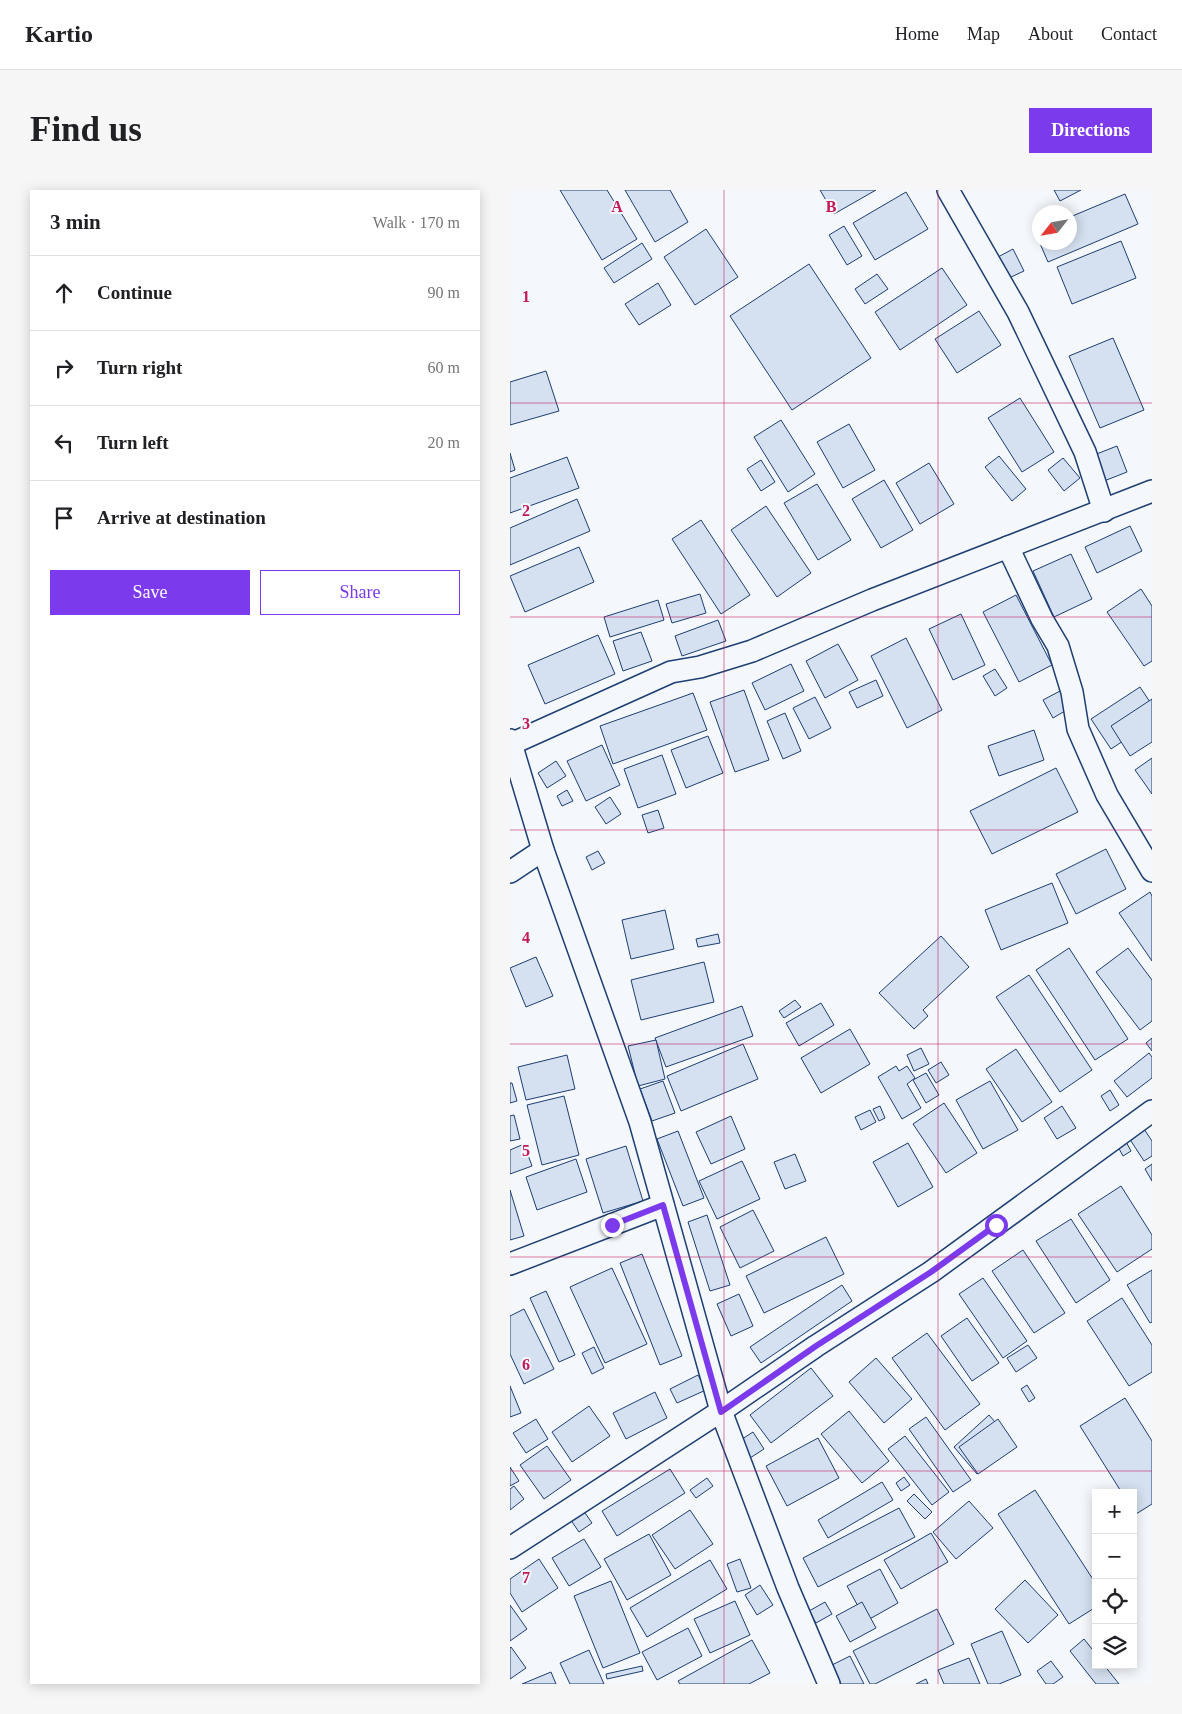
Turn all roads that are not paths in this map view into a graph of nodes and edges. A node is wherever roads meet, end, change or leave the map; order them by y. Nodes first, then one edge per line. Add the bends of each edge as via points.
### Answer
1 (948, 190) edge
2 (1152, 491) edge
3 (1104, 511) junction
4 (1008, 547) junction
5 (511, 742) edge
6 (543, 850) junction
7 (1152, 871) edge
8 (510, 872) edge
9 (1152, 1111) edge
10 (663, 1205) junction
11 (510, 1264) edge
12 (721, 1412) junction
13 (510, 1548) edge
14 (829, 1684) edge

1 - 3 street via 1018,312 1084,452
2 - 3 street
3 - 4 street
4 - 5 street via 752,651 671,672
4 - 7 street via 1058,646 1072,692 1078,729 1107,795
5 - 6 street
6 - 8 street
6 - 10 street via 640,1122
9 - 12 street via 931,1272
10 - 11 street
10 - 12 street
12 - 13 street
12 - 14 street via 788,1588

